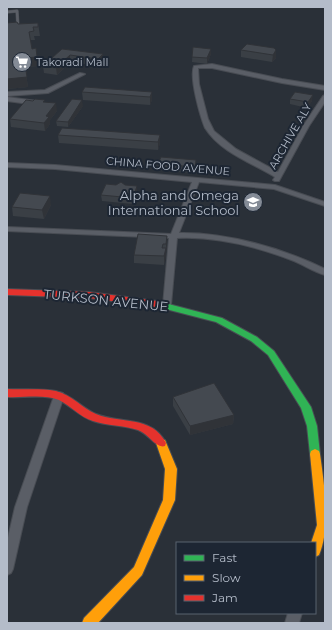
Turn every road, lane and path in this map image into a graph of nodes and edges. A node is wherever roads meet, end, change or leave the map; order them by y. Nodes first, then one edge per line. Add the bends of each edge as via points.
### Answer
1 (7, 12) edge
2 (7, 28) edge
3 (82, 74) dead end
4 (325, 88) edge
5 (7, 94) edge
6 (325, 97) edge
7 (7, 99) edge
8 (45, 104) edge
9 (7, 165) edge
10 (278, 176) junction
11 (197, 179) junction
12 (275, 187) junction
13 (325, 204) edge
14 (7, 229) edge
15 (173, 237) junction
16 (325, 272) edge
17 (7, 292) edge
18 (167, 305) junction
19 (7, 393) edge
20 (58, 396) junction
21 (322, 495) edge
22 (316, 548) edge
23 (7, 569) edge
24 (89, 623) edge

1 - 2 lane via 16,11 18,27
3 - 5 street via 46,92
4 - 10 street via 212,66 196,67 194,71 203,114 211,131 220,140
6 - 10 street, ARCHIVE ALY
7 - 8 street
9 - 11 street, CHINA FOOD AVENUE
10 - 12 street, ARCHIVE ALY
11 - 12 street, CHINA FOOD AVENUE
11 - 15 street
12 - 13 street, CHINA FOOD AVENUE
14 - 15 street
15 - 16 street via 196,236 224,240 274,253
15 - 18 street
17 - 18 street, TURKSON AVENUE via 89,296
18 - 21 street, TURKSON AVENUE via 219,320 254,339 271,353 306,407 312,426
19 - 20 street
20 - 23 street via 21,507
20 - 24 street via 93,417 145,428 156,436 164,448 171,469 169,500 138,571
21 - 22 street, TURKSON AVENUE via 323,525

